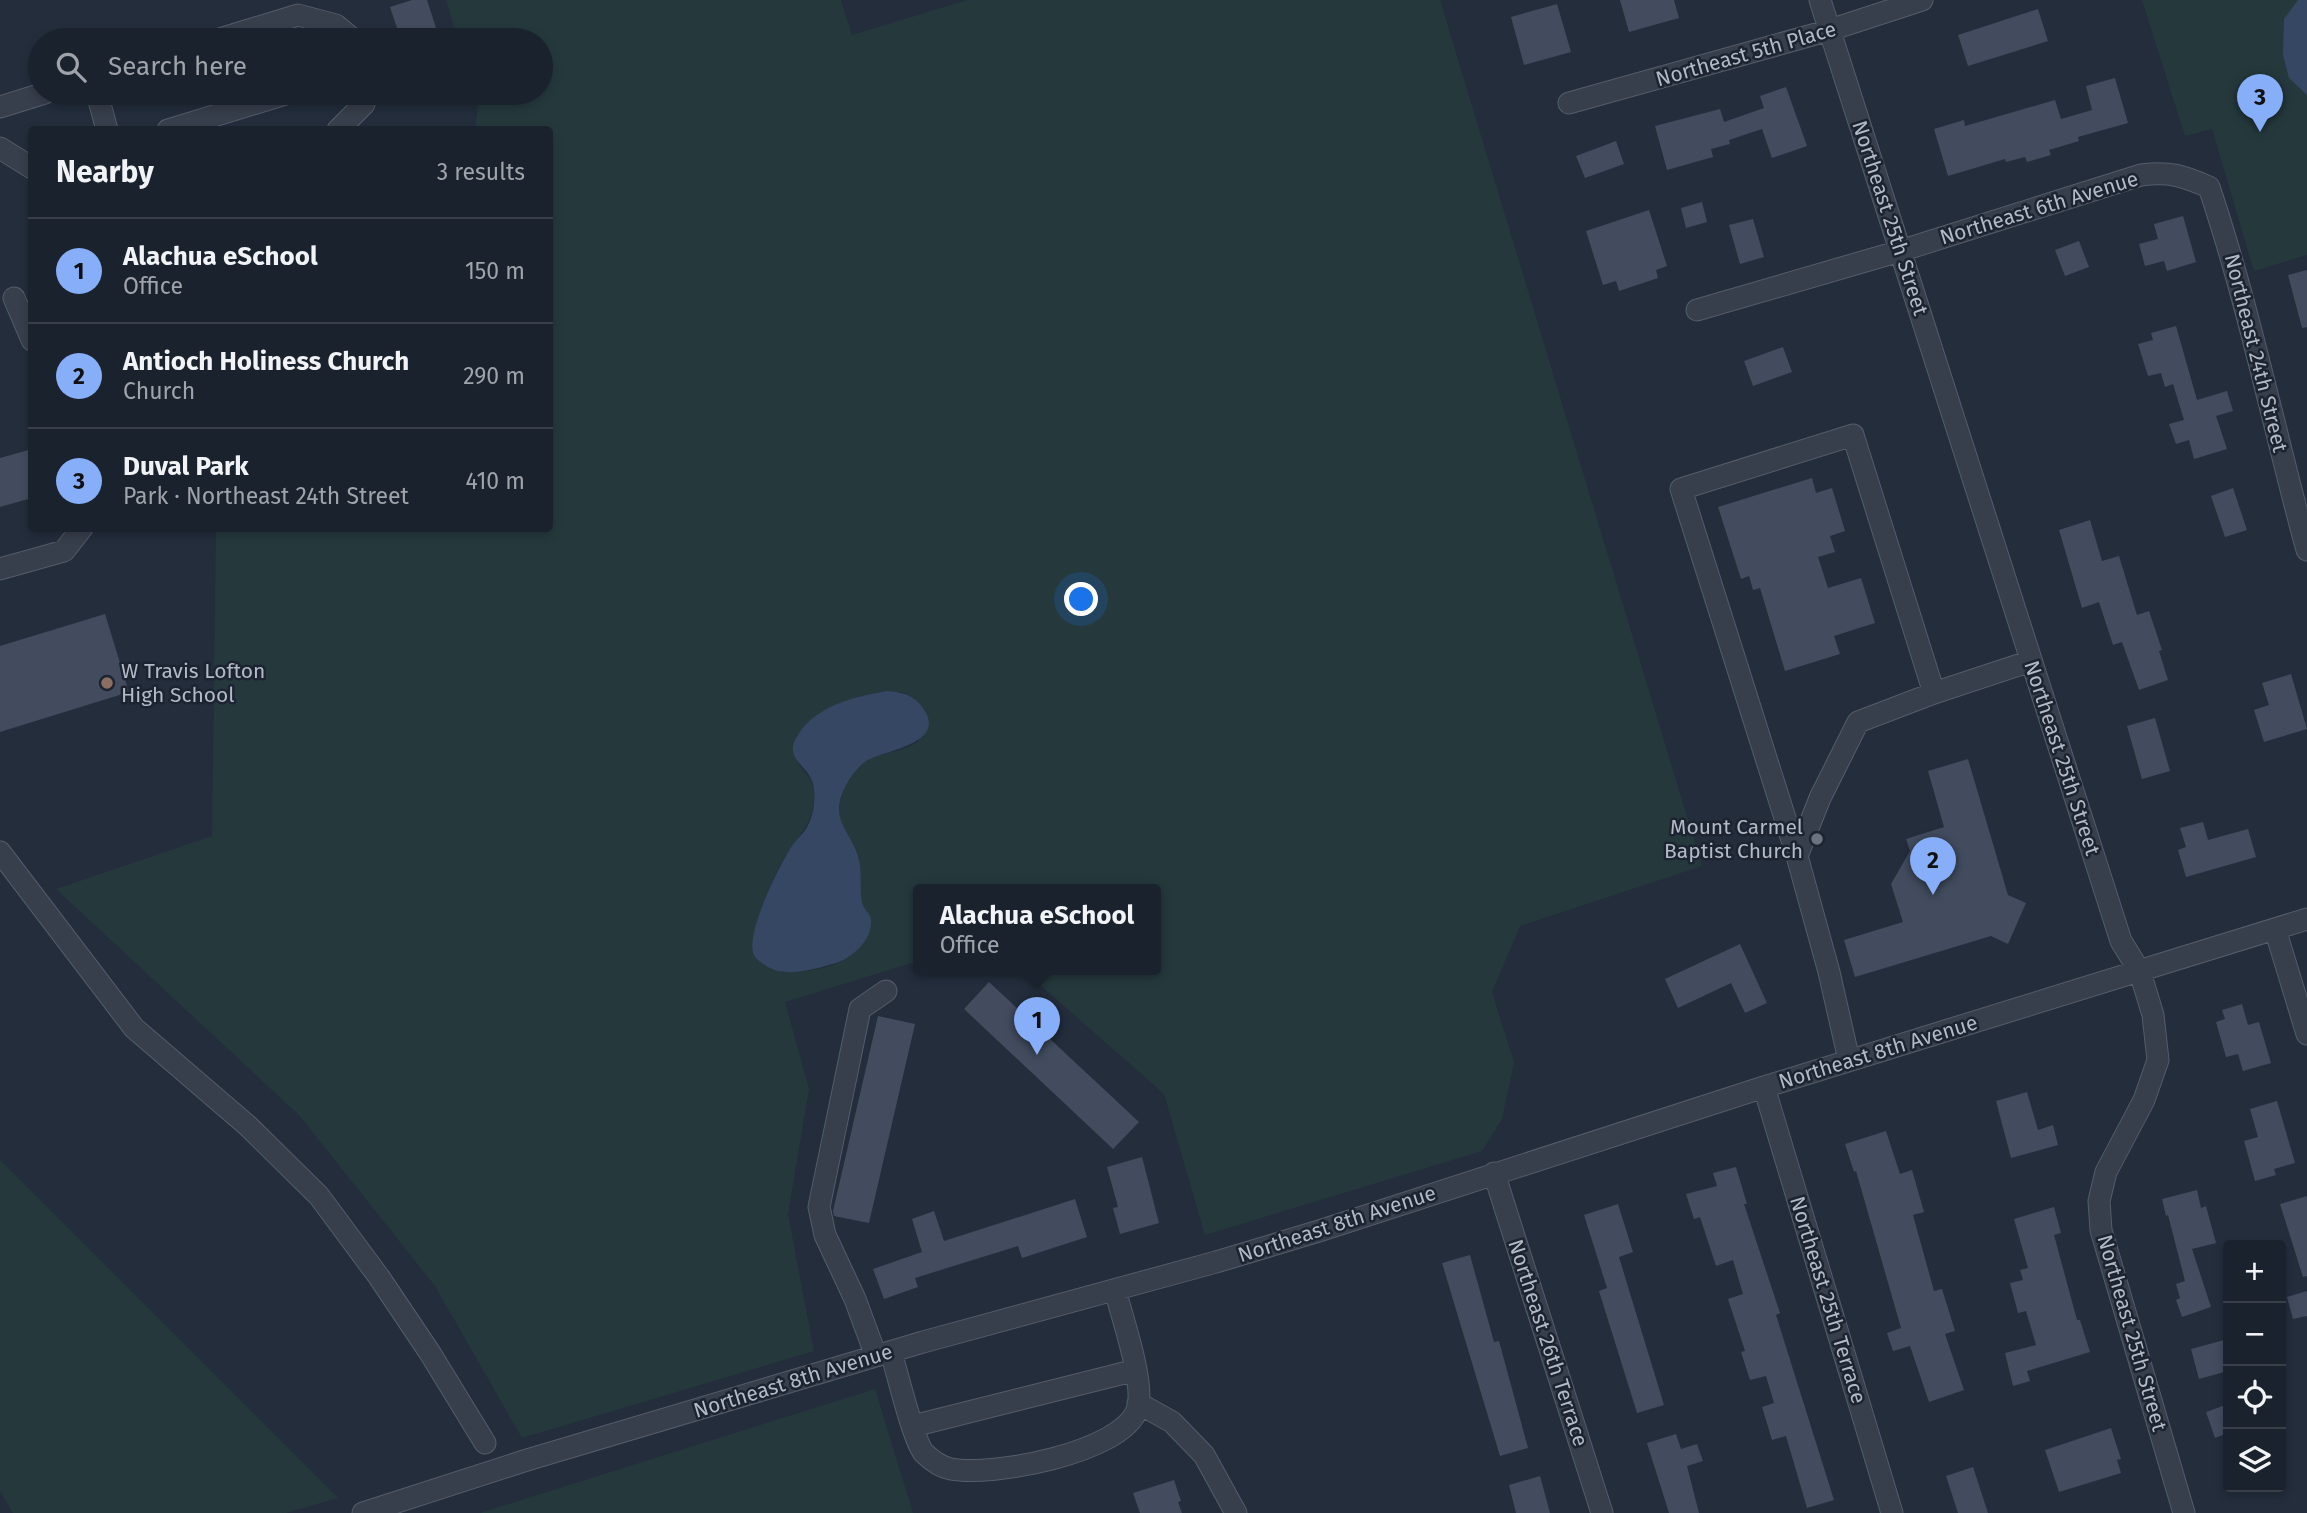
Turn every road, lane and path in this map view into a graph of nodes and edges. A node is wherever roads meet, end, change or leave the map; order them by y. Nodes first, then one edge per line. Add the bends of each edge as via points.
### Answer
1 (1820, 0) edge
2 (1922, 0) edge
3 (284, 19) junction
4 (255, 28) edge
5 (287, 28) edge
6 (340, 28) edge
7 (1830, 30) junction
8 (28, 98) edge
9 (1569, 103) dead end
10 (100, 105) edge
11 (250, 105) edge
12 (363, 105) edge
13 (0, 107) edge
14 (106, 126) edge
15 (181, 126) edge
16 (342, 126) edge
17 (0, 148) edge
18 (28, 166) edge
19 (2180, 175) joint
20 (1900, 251) junction
21 (15, 298) dead end
22 (1697, 310) dead end
23 (28, 330) edge
24 (79, 532) edge
25 (2307, 550) edge
26 (0, 569) edge
27 (2031, 661) junction
28 (1934, 693) junction
29 (0, 852) edge
30 (1797, 856) junction
31 (2307, 919) edge
32 (2275, 929) junction
33 (2140, 972) junction
34 (886, 991) dead end
35 (2307, 1034) edge
36 (1849, 1060) junction
37 (1763, 1087) junction
38 (1494, 1173) junction
39 (1115, 1290) junction
40 (883, 1354) junction
41 (1136, 1370) junction
42 (1138, 1403) junction
43 (913, 1426) junction
44 (485, 1443) junction
45 (527, 1460) junction
46 (457, 1482) junction
47 (363, 1513) edge
48 (1236, 1513) edge
49 (1602, 1513) edge
50 (1892, 1513) edge
51 (2184, 1513) edge

1 - 7 street, Northeast 25th Street
2 - 7 street, Northeast 5th Place
3 - 4 street
3 - 5 street
3 - 6 street via 298,15
7 - 9 street, Northeast 5th Place
7 - 20 street, Northeast 25th Street
8 - 13 street
10 - 14 street
11 - 15 street
12 - 16 street
17 - 18 street
19 - 20 street, Northeast 6th Avenue via 2140,175
19 - 25 street, Northeast 24th Street via 2209,187 2231,252
20 - 22 street, Northeast 6th Avenue
20 - 27 street, Northeast 25th Street
21 - 23 street
24 - 26 street via 64,551
27 - 28 street
27 - 33 street, Northeast 25th Street via 2121,941
28 - 30 street via 1858,722
28 - 30 street via 1853,435 1681,489
29 - 44 street via 134,1028 248,1126 319,1196 386,1287
30 - 36 street
31 - 32 street, Northeast 8th Avenue
32 - 33 street, Northeast 8th Avenue
32 - 35 street
33 - 36 street, Northeast 8th Avenue
33 - 51 street, Northeast 25th Street via 2153,1015 2158,1060 2144,1100 2106,1172 2099,1201 2101,1230
34 - 40 street via 860,1009 819,1207 825,1235
36 - 37 street, Northeast 8th Avenue
37 - 38 street, Northeast 8th Avenue
37 - 50 street, Northeast 25th Terrace
38 - 39 street, Northeast 8th Avenue via 1306,1235
38 - 49 street, Northeast 26th Terrace
39 - 40 street, Northeast 8th Avenue
39 - 41 street
40 - 43 street
40 - 45 street, Northeast 8th Avenue
41 - 42 street
41 - 43 street
42 - 43 street via 1129,1422 1097,1443 1041,1462 991,1471 949,1469 935,1462 922,1451
42 - 48 street via 1172,1422 1204,1455
44 - 45 street
44 - 46 street
45 - 46 street, Northeast 8th Avenue
46 - 47 street, Northeast 8th Avenue

